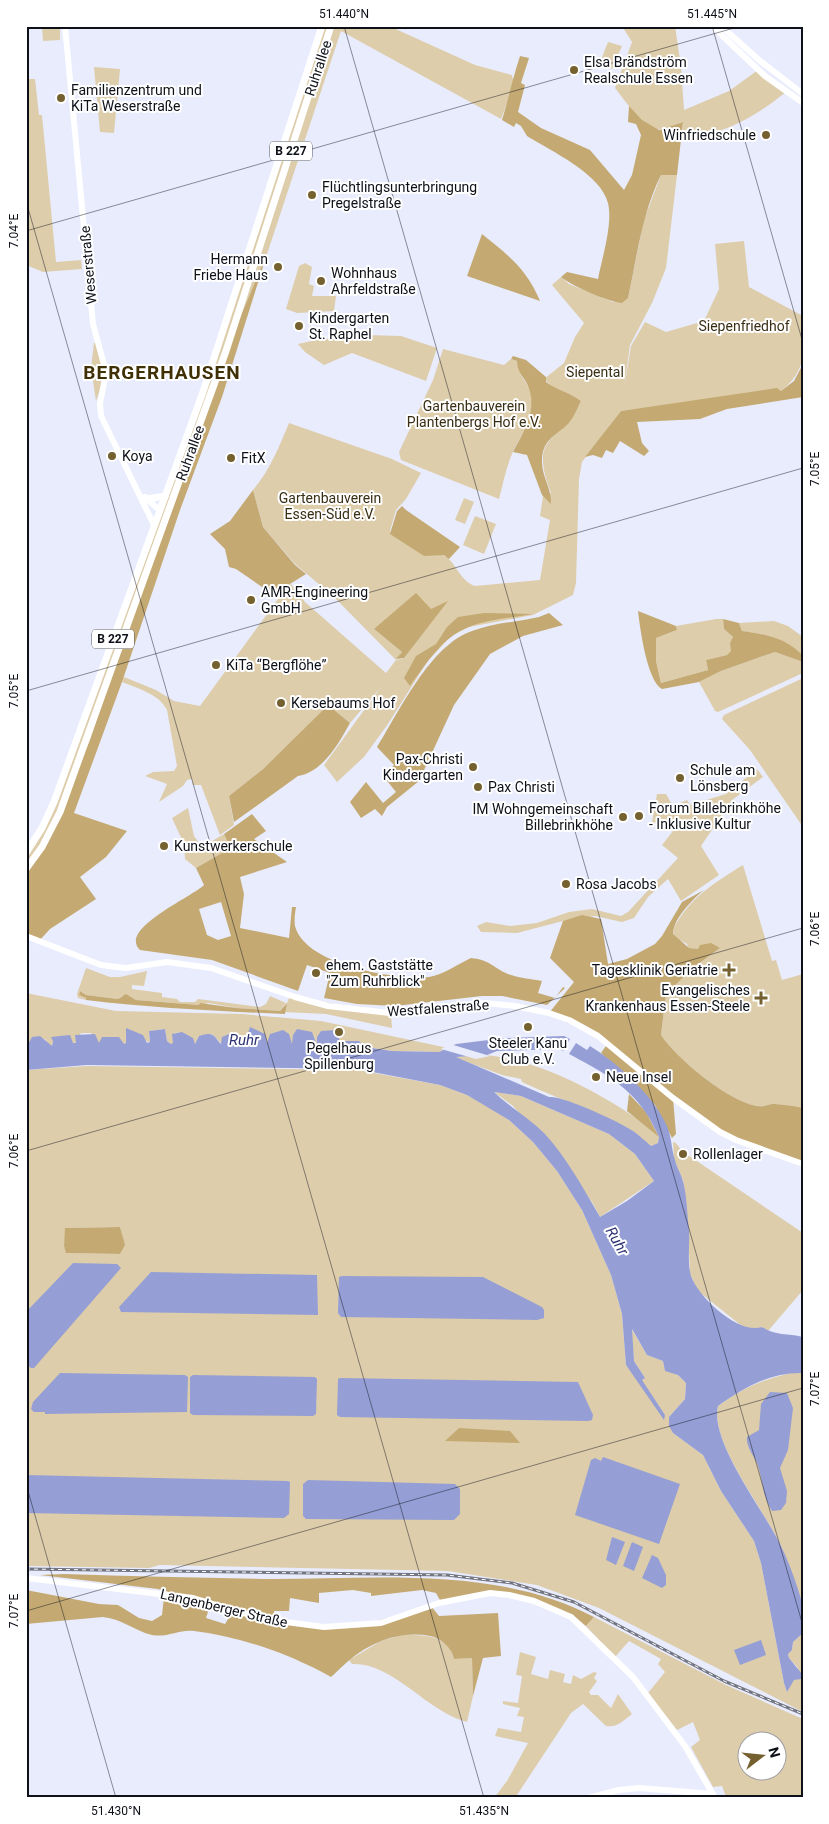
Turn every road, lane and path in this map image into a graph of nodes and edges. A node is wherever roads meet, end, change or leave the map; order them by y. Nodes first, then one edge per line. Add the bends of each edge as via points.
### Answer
1 (65, 26) edge
2 (322, 26) edge
3 (331, 26) edge
4 (712, 26) edge
5 (721, 26) edge
6 (803, 94) edge
7 (803, 103) edge
8 (140, 493) junction
9 (165, 496) junction
10 (147, 499) junction
11 (171, 505) junction
12 (159, 510) junction
13 (154, 525) junction
14 (164, 525) junction
15 (26, 853) edge
16 (26, 870) edge
17 (26, 936) edge
18 (26, 940) edge
19 (39, 941) junction
20 (803, 1164) edge
21 (26, 1578) edge
22 (714, 1796) edge
23 (588, 1798) edge

1 - 8 main road, Weserstraße via 93,324 106,372 100,412
2 - 9 main road, Ruhrallee / B 227 via 203,392
3 - 11 main road, Ruhrallee / B 227 via 226,351
4 - 7 main road via 765,76
5 - 6 main road
8 - 10 main road, Weserstraße
8 - 13 main road, Weserstraße
9 - 10 main road
9 - 11 main road
9 - 12 main road, Ruhrallee / B 227
10 - 12 main road, Weserstraße
11 - 14 main road, Ruhrallee / B 227
12 - 13 main road, Ruhrallee / B 227
12 - 14 main road
13 - 15 main road, Ruhrallee / B 227 via 54,802
14 - 16 main road, Ruhrallee / B 227 via 60,812 42,848
17 - 19 main road, Westfalenstraße
18 - 19 main road, Westfalenstraße
19 - 20 main road, Westfalenstraße via 112,967 168,962 211,968 295,998 328,1006 390,1013 500,1004 548,1012 598,1036 672,1098 720,1132
21 - 22 main road, Langenberger Straße via 193,1598 263,1619 324,1627 381,1623 439,1603 490,1593 534,1601 571,1617 633,1677 685,1746
22 - 23 main road via 639,1788

